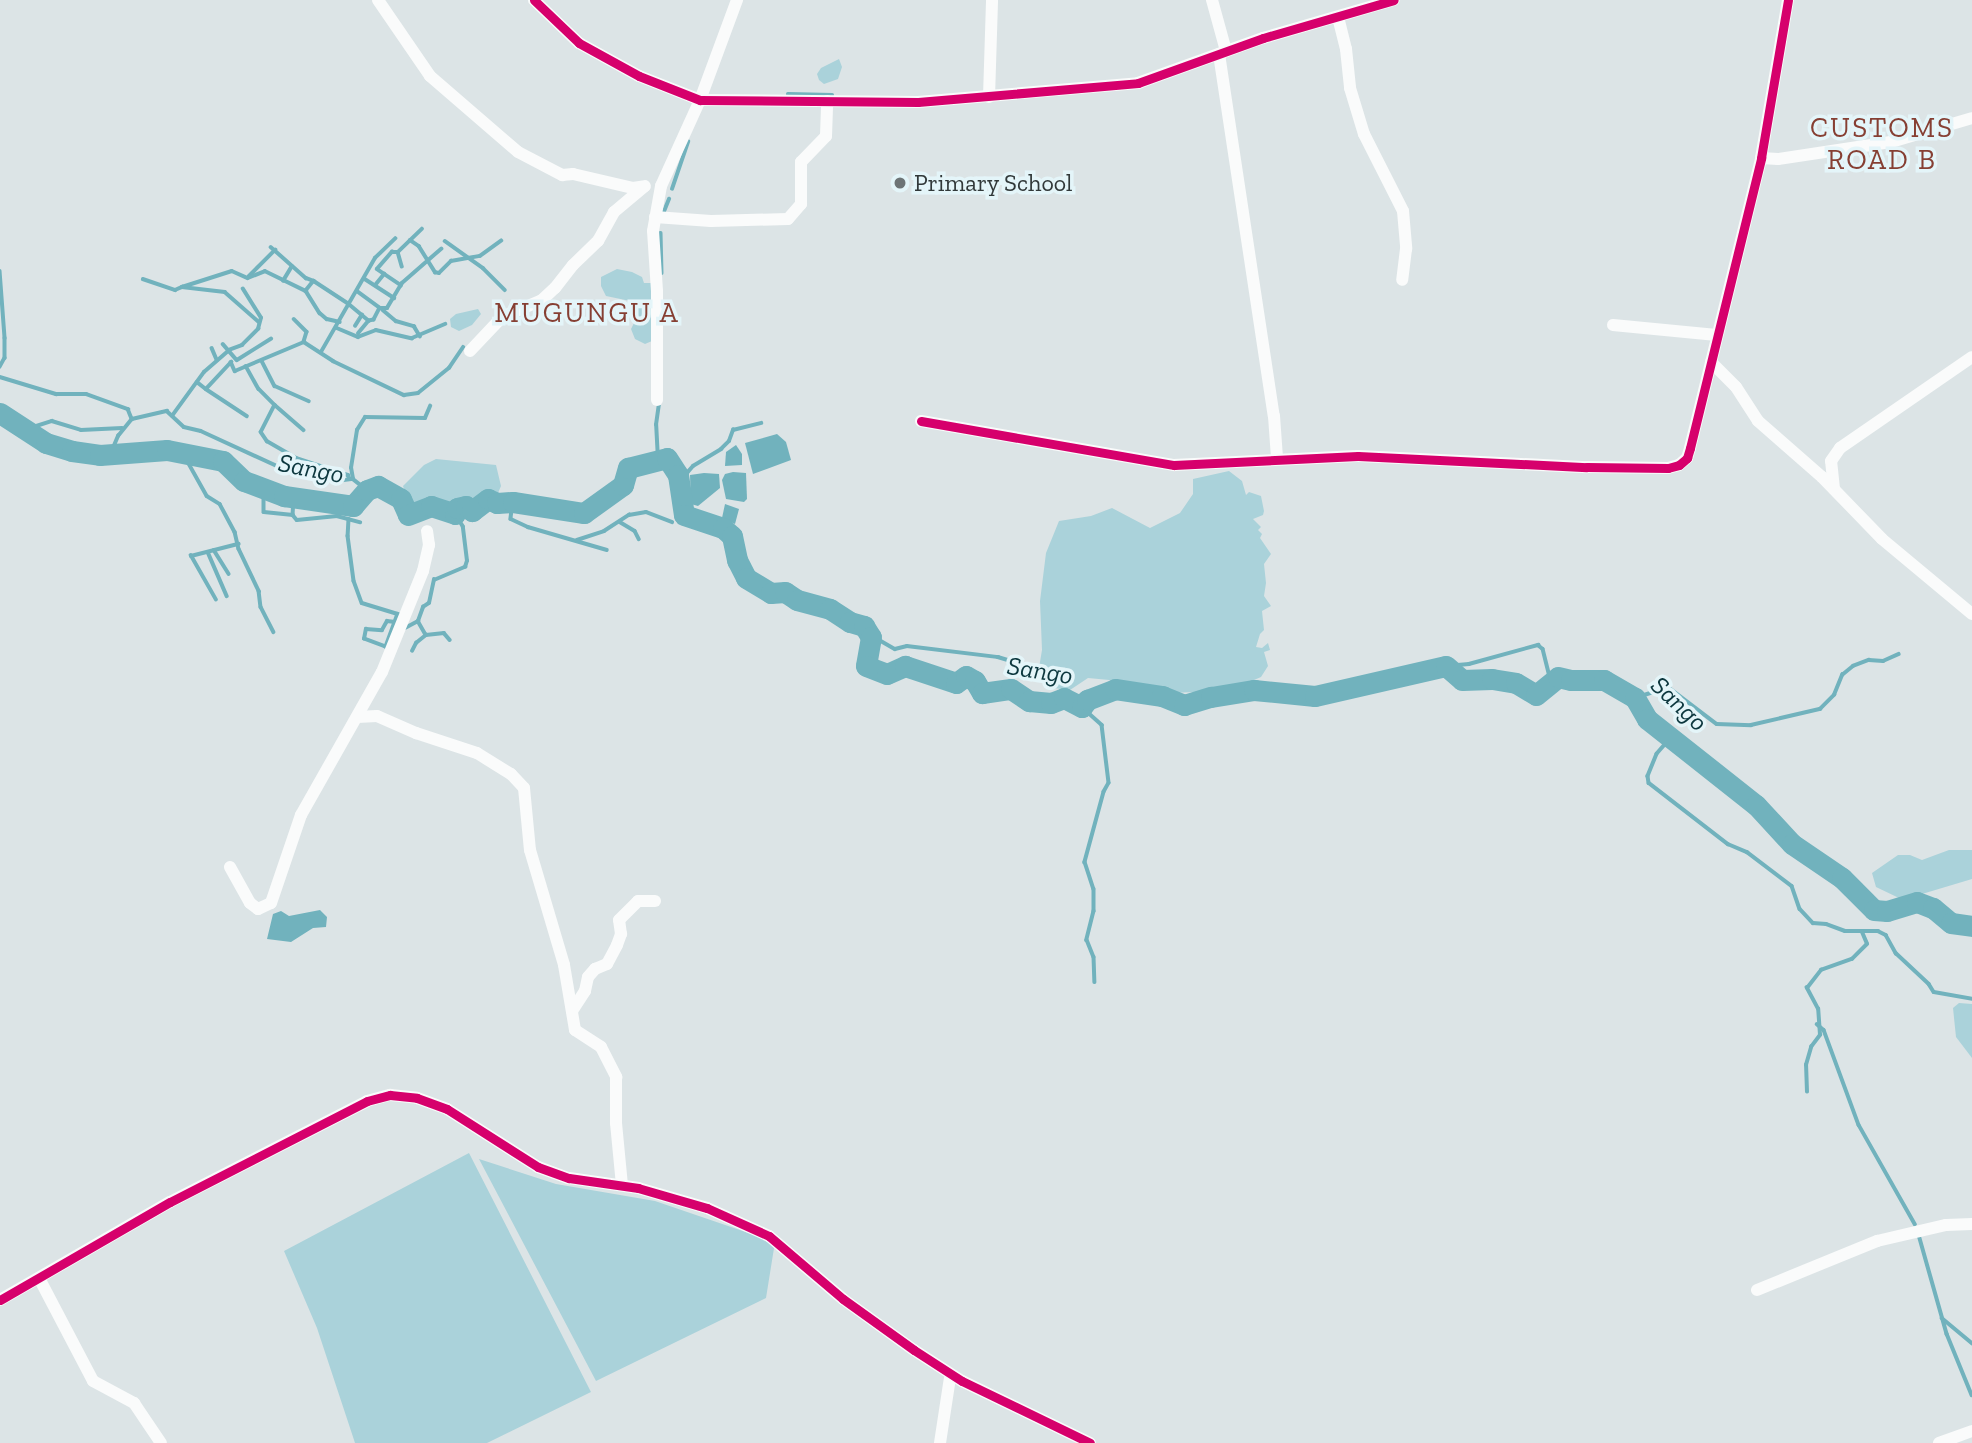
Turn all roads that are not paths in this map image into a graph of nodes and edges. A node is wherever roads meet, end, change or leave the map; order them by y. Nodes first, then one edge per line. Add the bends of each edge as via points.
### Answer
1 (378, 0) edge
2 (534, 0) edge
3 (737, 0) edge
4 (992, 0) edge
5 (1212, 0) edge
6 (1394, 0) edge
7 (1788, 0) edge
8 (1359, 5) edge
9 (1338, 16) junction
10 (1222, 52) junction
11 (989, 97) junction
12 (700, 100) junction
13 (827, 101) junction
14 (1972, 118) edge
15 (1762, 158) junction
16 (645, 186) junction
17 (662, 186) junction
18 (655, 217) junction
19 (1402, 280) dead end
20 (1613, 325) dead end
21 (1717, 335) junction
22 (470, 351) dead end
23 (1972, 357) edge
24 (1711, 362) junction
25 (657, 400) dead end
26 (921, 421) dead end
27 (1278, 458) junction
28 (1834, 489) junction
29 (427, 531) dead end
30 (1972, 614) edge
31 (367, 699) junction
32 (377, 716) junction
33 (358, 717) junction
34 (230, 867) dead end
35 (655, 901) dead end
36 (572, 1012) junction
37 (622, 1185) junction
38 (1972, 1224) edge
39 (39, 1278) junction
40 (1757, 1290) dead end
41 (0, 1300) edge
42 (950, 1378) dead end
43 (1972, 1431) edge
44 (161, 1443) edge
45 (940, 1443) edge
46 (1090, 1443) edge
47 (1939, 1443) edge

1 - 16 street via 430,76 518,152 562,175 632,188
2 - 12 street via 579,43 639,76
3 - 12 street
4 - 11 street
5 - 10 street
6 - 8 street
7 - 15 street
8 - 9 street
9 - 10 street
9 - 19 street via 1350,88 1364,134 1403,211 1406,249
10 - 11 street via 1138,83
10 - 27 street
11 - 13 street
12 - 13 street
12 - 17 street
13 - 18 street via 827,136 801,162 802,204 788,219
14 - 15 street via 1891,142
15 - 21 street
16 - 17 street
16 - 22 street via 614,212 598,241 555,288 502,317
17 - 18 street
18 - 25 street
20 - 21 street
21 - 24 street
23 - 28 street via 1840,449 1831,461
24 - 27 street via 1687,458 1668,468 1358,456
24 - 28 street via 1736,387 1758,421
26 - 27 street via 1174,466
28 - 30 street via 1882,539
29 - 31 street via 423,571
31 - 32 street
31 - 33 street
32 - 33 street
32 - 36 street via 478,753 524,788 530,849 564,965
33 - 34 street via 301,815 271,903 258,909 250,903
35 - 36 street via 638,901 620,920 617,945 607,964 588,977
36 - 37 street via 575,1030 601,1047 616,1077
37 - 39 street via 569,1178 538,1167 447,1110 417,1098 390,1095 367,1101 170,1202
37 - 46 street via 707,1208 769,1236 843,1299 962,1381
38 - 40 street via 1945,1225 1877,1241
39 - 41 street
39 - 44 street via 93,1381 134,1403
42 - 45 street
43 - 47 street

